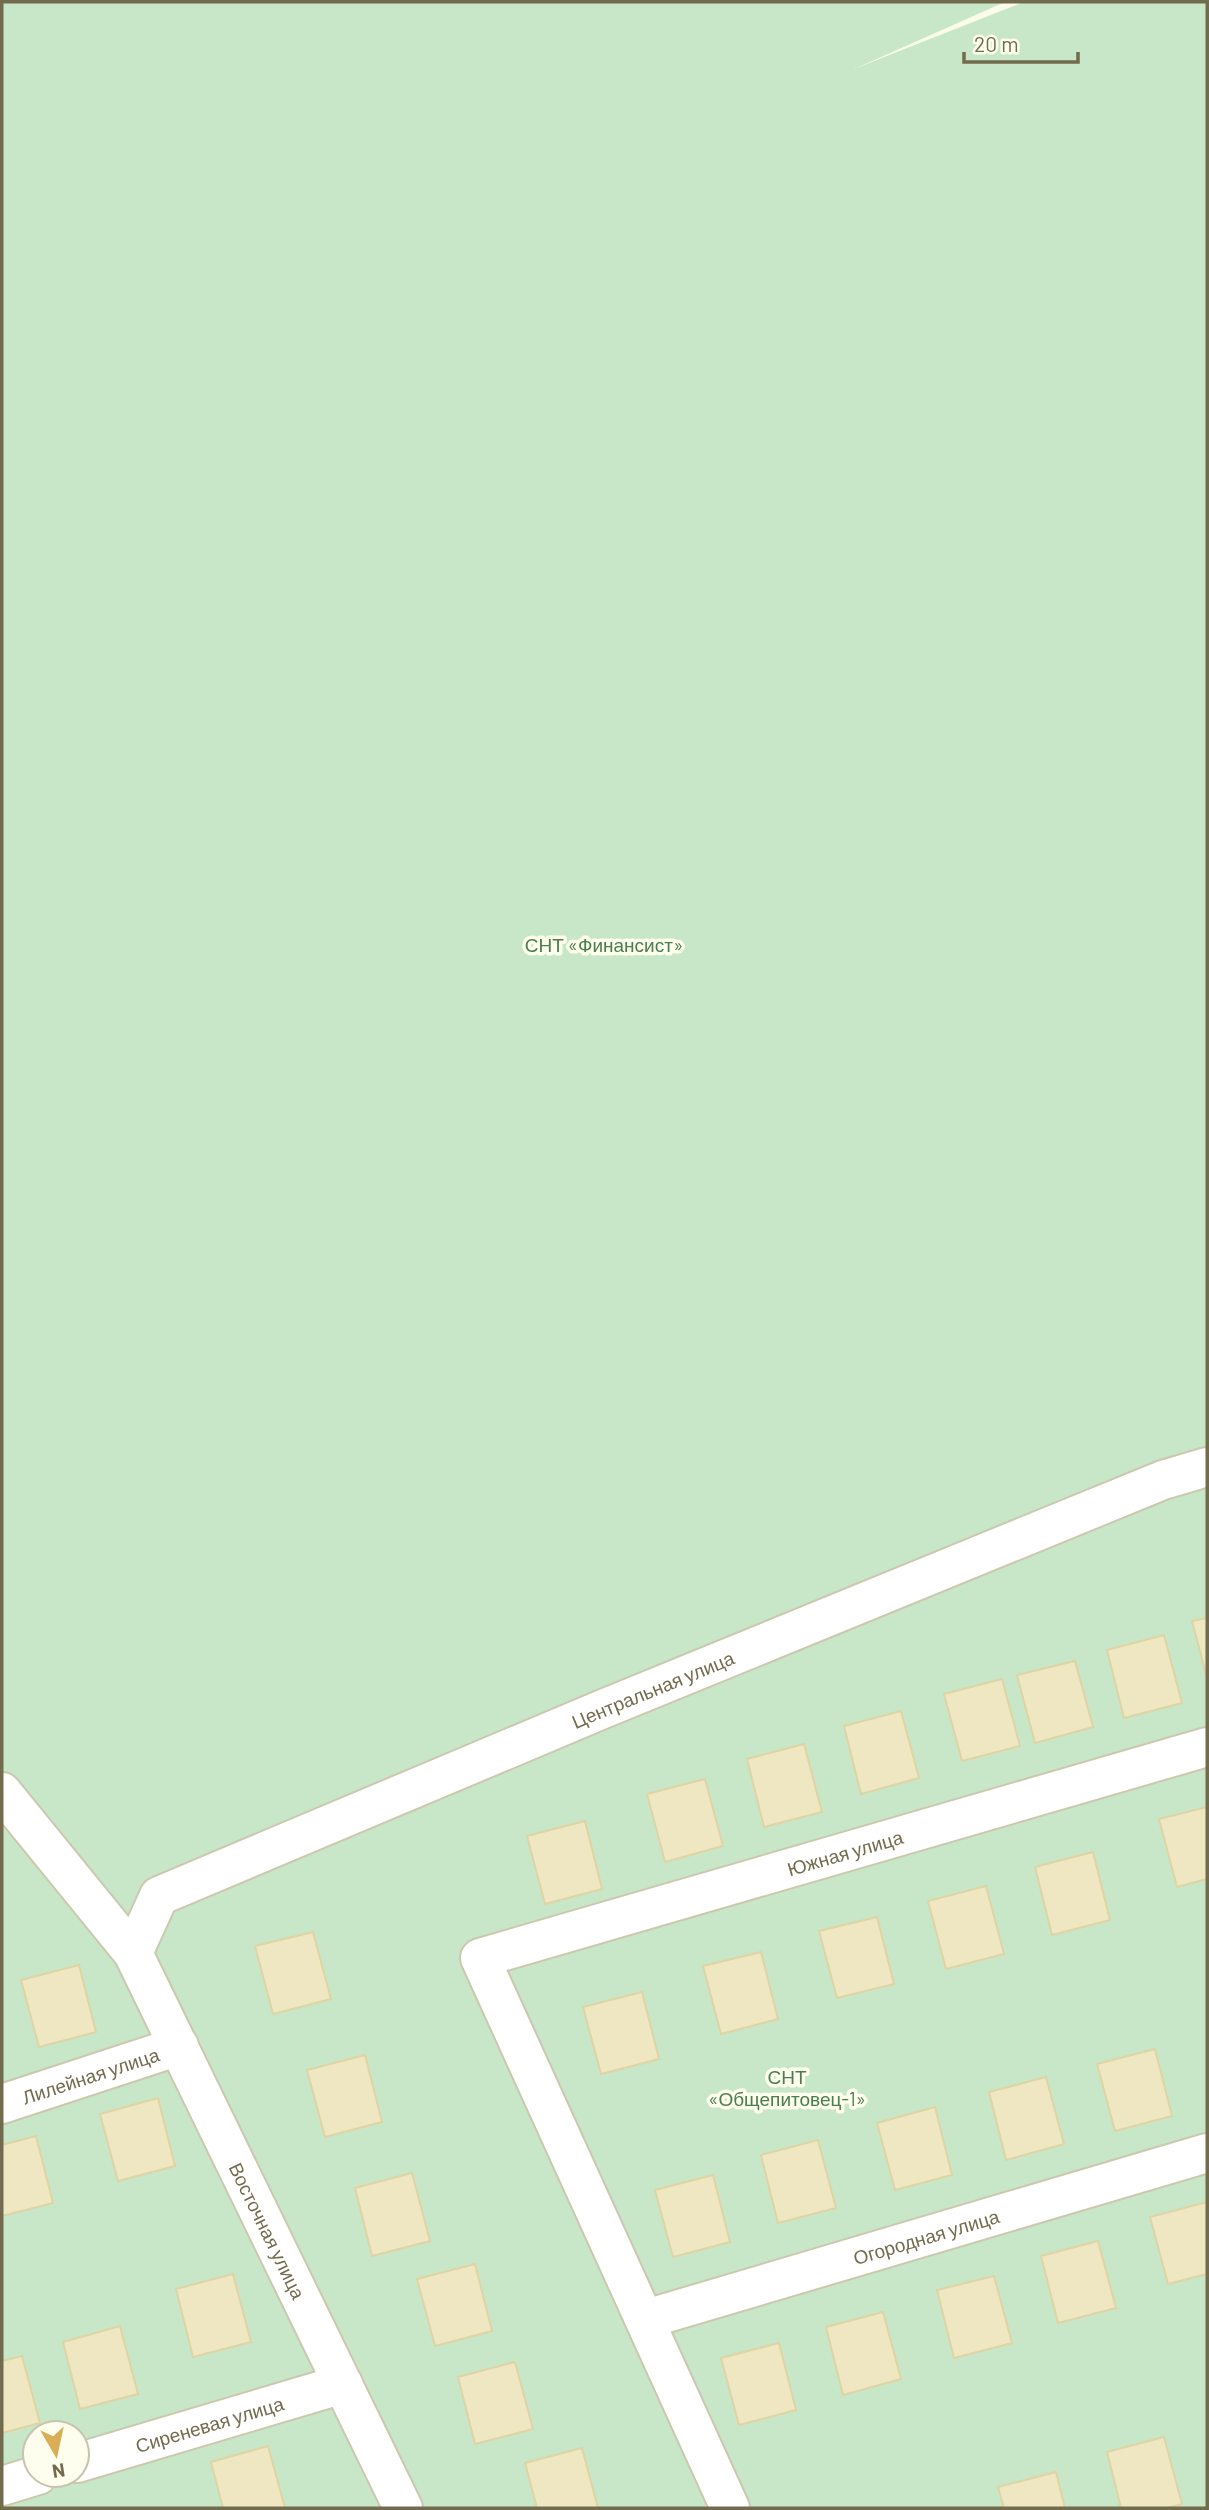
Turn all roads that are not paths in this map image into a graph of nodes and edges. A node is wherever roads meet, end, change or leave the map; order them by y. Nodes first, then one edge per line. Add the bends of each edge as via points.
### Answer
1 (1207, 1467) edge
2 (1207, 1747) edge
3 (2, 1792) edge
4 (133, 1953) junction
5 (179, 2046) junction
6 (2, 2104) edge
7 (1207, 2153) edge
8 (646, 2319) junction
9 (343, 2385) junction
10 (91, 2459) edge
11 (21, 2480) edge
12 (2, 2486) edge
13 (403, 2508) edge
14 (730, 2508) edge

1 - 4 street, Центральная улица via 1163,1480 159,1896
2 - 8 street, Южная улица via 480,1958
3 - 4 street, Восточная улица
4 - 5 street, Восточная улица
5 - 6 street, Лилейная улица
5 - 9 street, Восточная улица
7 - 8 street, Огородная улица
8 - 14 street
9 - 10 street, Сиреневая улица
9 - 13 street, Восточная улица
11 - 12 street

